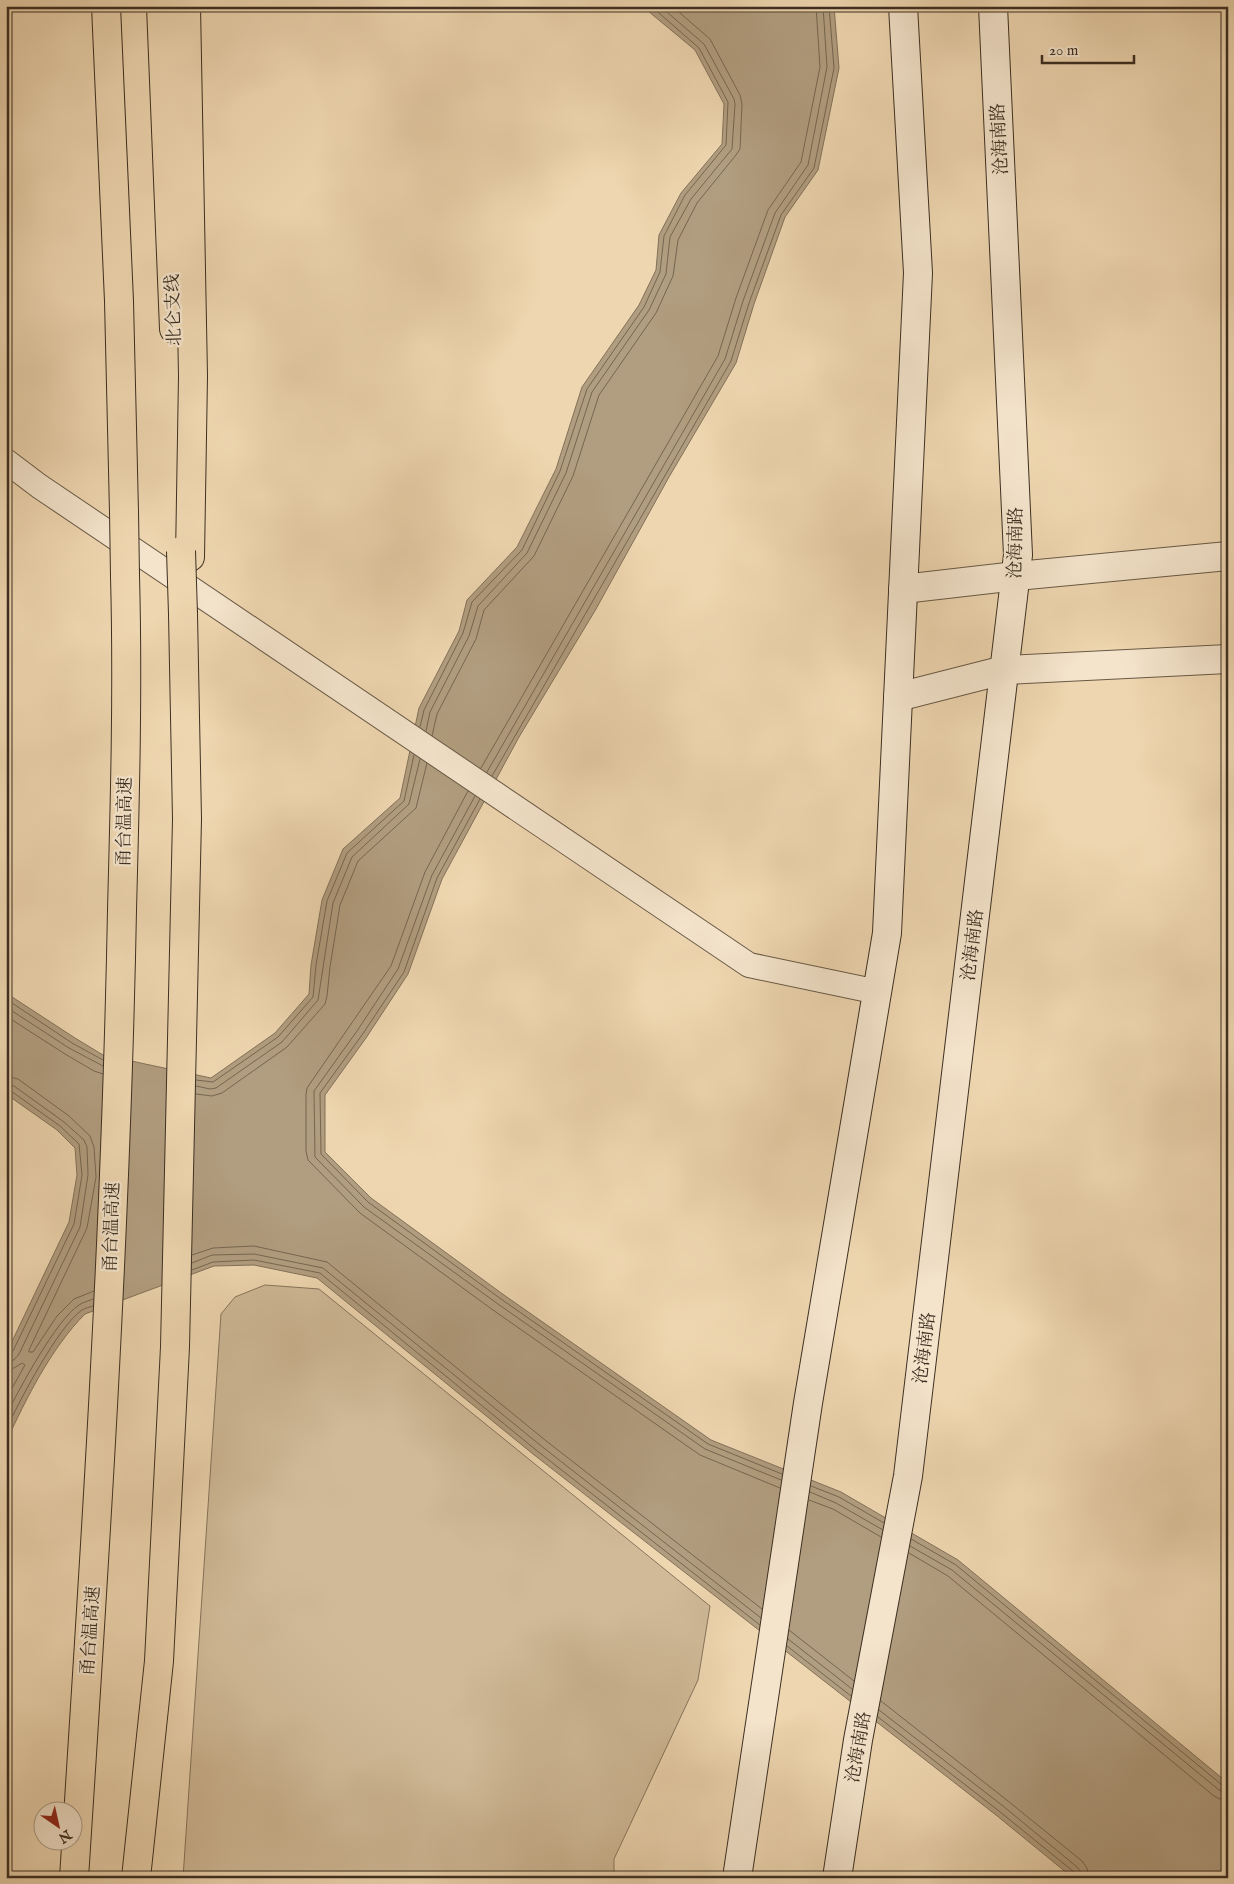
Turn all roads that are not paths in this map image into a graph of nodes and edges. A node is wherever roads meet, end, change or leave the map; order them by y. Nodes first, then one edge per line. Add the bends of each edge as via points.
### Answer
1 (161, 6) edge
2 (186, 6) edge
3 (903, 6) edge
4 (993, 6) edge
5 (106, 10) edge
6 (6, 461) edge
7 (186, 554) junction
8 (1228, 556) edge
9 (1016, 576) junction
10 (903, 589) junction
11 (1228, 659) edge
12 (1004, 670) junction
13 (898, 697) junction
14 (878, 992) junction
15 (74, 1878) edge
16 (136, 1878) edge
17 (737, 1878) edge
18 (837, 1878) edge

1 - 7 highway, 北仑支线
2 - 7 highway via 193,376
3 - 10 main road via 918,273
4 - 9 main road, 沧海南路 via 1018,545
5 - 15 highway, 甬台温高速, bridge via 119,301 128,666 120,1015 100,1473
6 - 14 street via 749,965
7 - 16 highway, 北仑支线, bridge via 187,819 175,1347 159,1660
8 - 9 main road
9 - 10 main road
9 - 12 main road, 沧海南路
10 - 13 main road
11 - 12 main road
12 - 13 main road
12 - 18 main road, 沧海南路 via 908,1476 858,1740
13 - 14 main road via 887,933
14 - 17 main road via 808,1403

